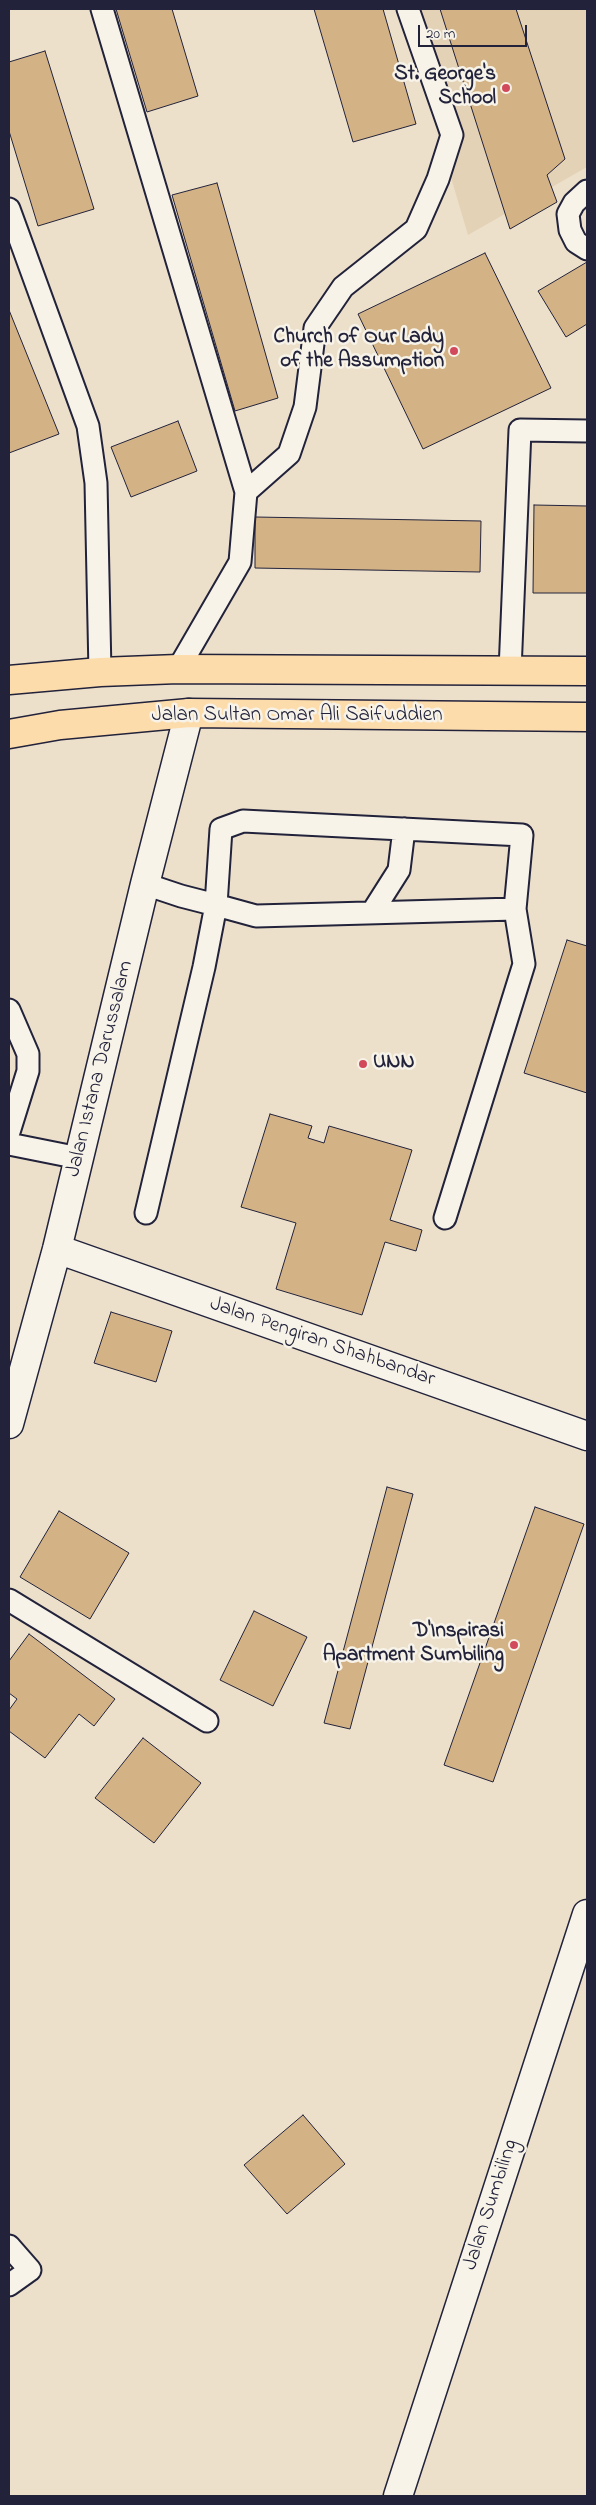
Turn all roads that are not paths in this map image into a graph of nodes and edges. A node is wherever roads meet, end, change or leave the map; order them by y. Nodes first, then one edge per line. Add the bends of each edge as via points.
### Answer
1 (102, 9) edge
2 (408, 9) edge
3 (587, 191) edge
4 (9, 209) edge
5 (587, 250) edge
6 (587, 431) edge
7 (246, 492) junction
8 (178, 669) junction
9 (510, 670) junction
10 (587, 671) edge
11 (100, 672) junction
12 (9, 680) edge
13 (189, 713) junction
14 (587, 717) edge
15 (9, 734) edge
16 (404, 829) junction
17 (145, 884) junction
18 (216, 905) junction
19 (515, 909) junction
20 (373, 911) junction
21 (9, 1010) edge
22 (9, 1132) edge
23 (9, 1144) edge
24 (79, 1158) junction
25 (146, 1213) dead end
26 (446, 1218) dead end
27 (57, 1250) junction
28 (9, 1424) edge
29 (587, 1436) edge
30 (9, 1600) edge
31 (207, 1721) dead end
32 (587, 1914) edge
33 (9, 2246) edge
34 (9, 2285) edge
35 (398, 2496) edge

1 - 7 lane
2 - 7 lane via 452,135 438,179 416,229 342,287 315,328 305,407 289,454
3 - 5 lane via 568,214 576,242
4 - 11 lane via 88,426 96,483
6 - 9 lane via 520,430
7 - 8 lane via 240,562
8 - 9 main road
8 - 11 main road
9 - 10 main road
11 - 12 main road
13 - 14 main road, Jalan Sultan Omar Ali Saifuddien
13 - 15 main road, Jalan Sultan Omar Ali Saifuddien
13 - 17 street, Jalan Istana Darussalam
16 - 18 lane via 243,822 221,829
16 - 19 lane via 522,835
16 - 20 lane via 399,870
17 - 18 lane
17 - 24 street, Jalan Istana Darussalam
18 - 20 lane via 256,916
18 - 25 lane
19 - 20 lane
19 - 26 lane via 524,964
21 - 22 lane via 28,1054 28,1071
23 - 24 lane
24 - 27 street, Jalan Istana Darussalam
27 - 28 street, Jalan Istana Darussalam
27 - 29 street, Jalan Pengiran Shahbandar
30 - 31 lane
32 - 35 street, Jalan Sumbiling
33 - 34 lane via 30,2270

